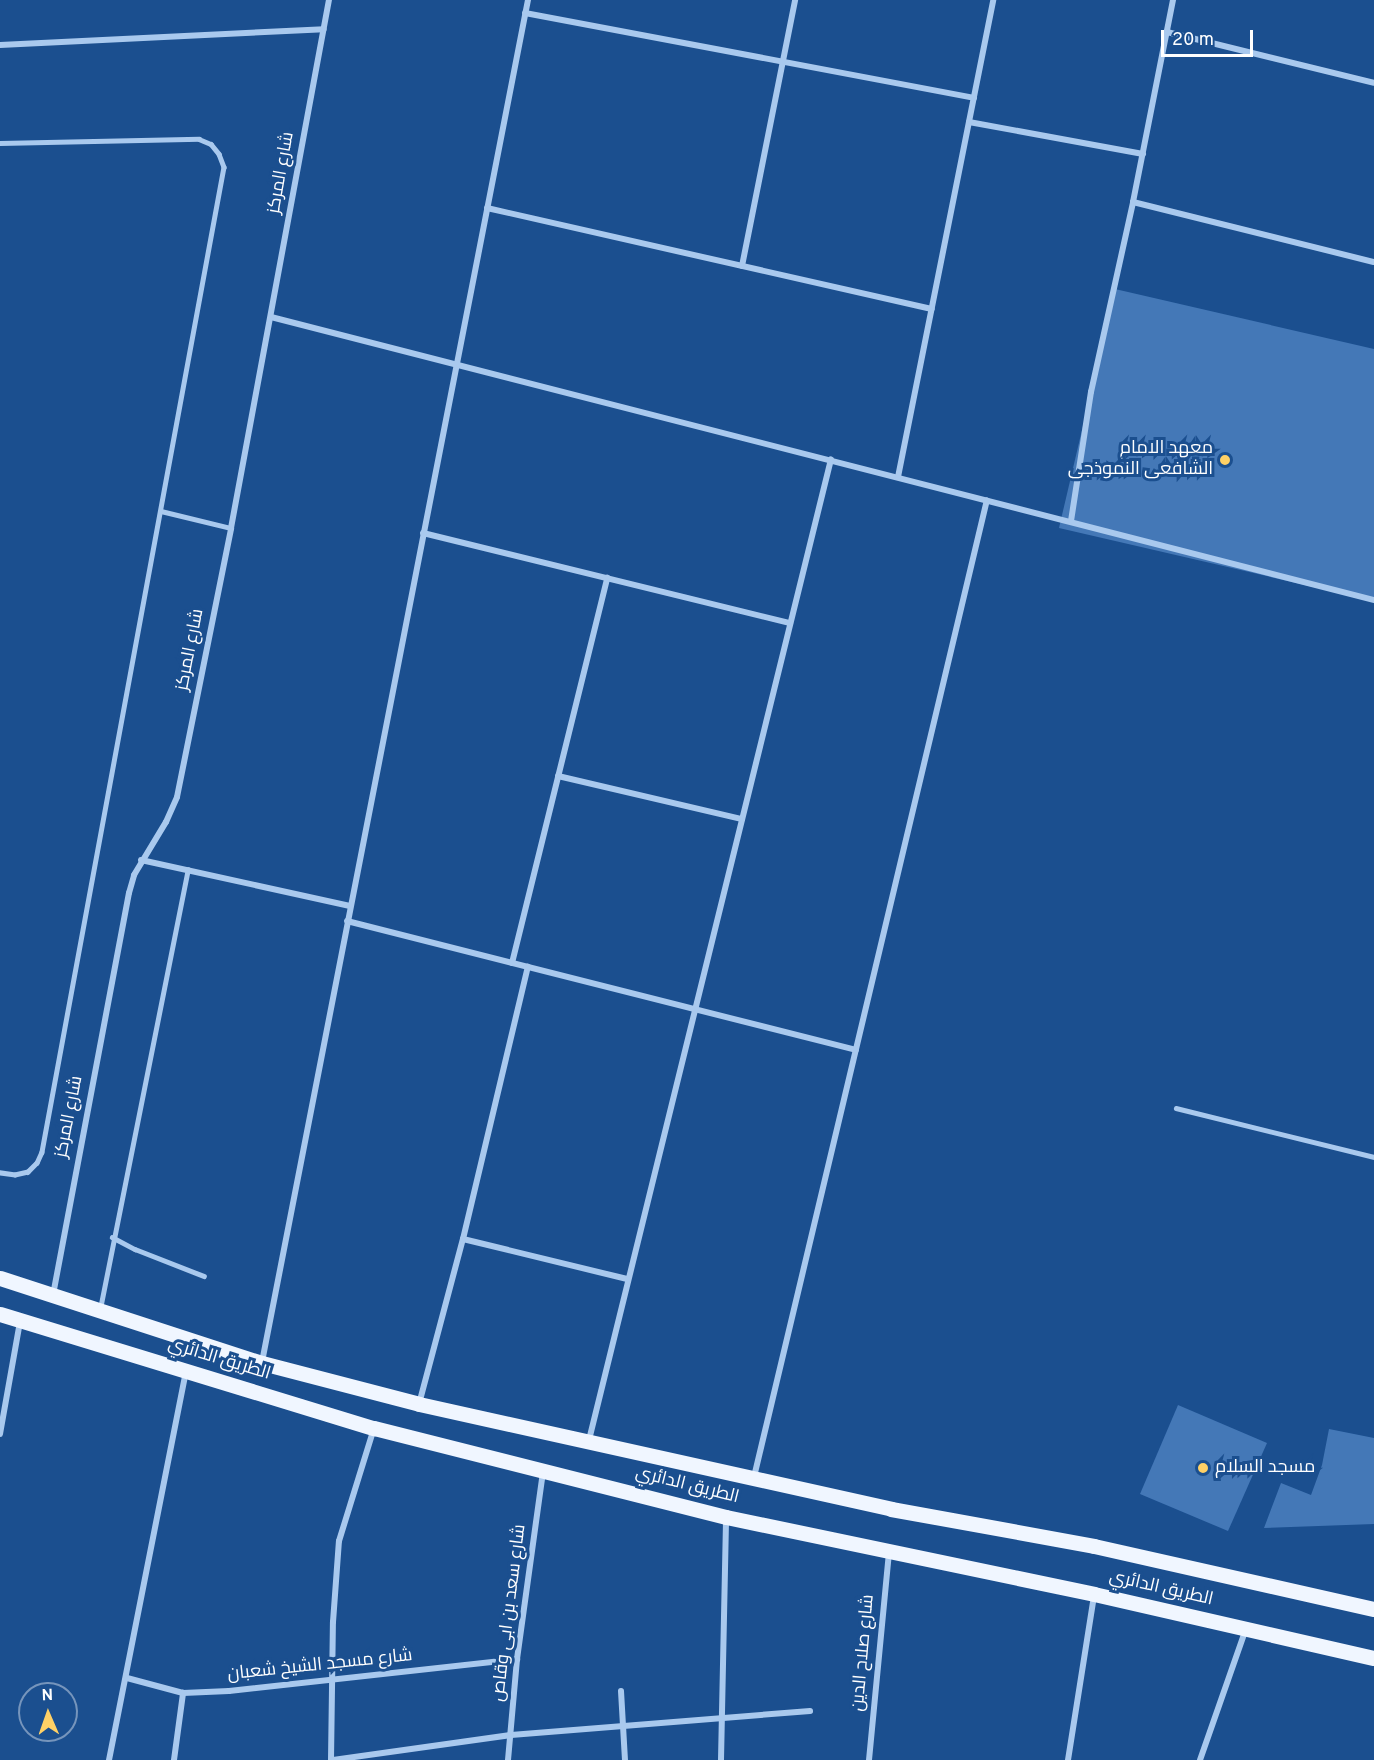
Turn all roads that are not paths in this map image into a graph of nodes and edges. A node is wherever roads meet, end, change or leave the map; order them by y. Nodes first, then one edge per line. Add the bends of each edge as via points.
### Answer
1 (329, 0) edge
2 (528, 0) edge
3 (795, 0) edge
4 (993, 0) edge
5 (1173, 0) edge
6 (525, 14) junction
7 (324, 29) junction
8 (1167, 32) junction
9 (0, 45) edge
10 (782, 62) junction
11 (1374, 83) edge
12 (974, 98) junction
13 (969, 122) junction
14 (0, 143) edge
15 (1143, 154) junction
16 (1133, 202) junction
17 (487, 208) junction
18 (1374, 262) edge
19 (742, 266) junction
20 (932, 309) junction
21 (271, 317) junction
22 (457, 363) junction
23 (831, 459) junction
24 (898, 477) junction
25 (987, 500) junction
26 (162, 511) junction
27 (1071, 521) junction
28 (231, 528) junction
29 (423, 533) junction
30 (607, 578) junction
31 (1374, 600) edge
32 (790, 623) junction
33 (558, 776) junction
34 (742, 819) junction
35 (141, 860) junction
36 (188, 870) junction
37 (350, 906) junction
38 (347, 921) junction
39 (512, 963) junction
40 (528, 967) junction
41 (694, 1008) junction
42 (856, 1050) junction
43 (1176, 1108) dead end
44 (1374, 1157) edge
45 (0, 1173) edge
46 (112, 1237) junction
47 (463, 1239) junction
48 (204, 1276) dead end
49 (0, 1278) edge
50 (627, 1279) junction
51 (53, 1295) junction
52 (99, 1311) junction
53 (0, 1314) edge
54 (20, 1321) junction
55 (262, 1363) junction
56 (186, 1371) junction
57 (419, 1404) junction
58 (374, 1428) junction
59 (0, 1434) edge
60 (588, 1444) junction
61 (543, 1469) junction
62 (754, 1478) junction
63 (726, 1516) junction
64 (889, 1549) junction
65 (1094, 1593) junction
66 (1373, 1607) edge
67 (1247, 1629) junction
68 (1374, 1658) edge
69 (517, 1659) junction
70 (127, 1678) junction
71 (332, 1681) junction
72 (621, 1691) dead end
73 (183, 1693) junction
74 (810, 1711) dead end
75 (721, 1720) junction
76 (623, 1727) junction
77 (511, 1735) junction
78 (109, 1760) edge
79 (174, 1760) edge
80 (332, 1760) edge
81 (508, 1760) edge
82 (625, 1760) edge
83 (721, 1760) edge
84 (870, 1760) edge
85 (1068, 1760) edge
86 (1200, 1760) edge

1 - 7 street, شارع المركز
2 - 6 street
3 - 10 street
4 - 12 street
5 - 8 street
6 - 10 street
6 - 17 street
7 - 9 street
7 - 21 street, شارع المركز
8 - 11 street
8 - 15 street
10 - 12 street
10 - 19 street
12 - 13 street
13 - 15 street
13 - 20 street
14 - 26 lane via 199,139 211,144 219,154 223,179
15 - 16 street
16 - 18 street
16 - 27 street via 1091,392
17 - 19 street
17 - 22 street
19 - 20 street
20 - 24 street
21 - 22 street
21 - 28 street, شارع المركز
22 - 23 street
22 - 29 street
23 - 24 street
23 - 32 street
24 - 25 street
25 - 27 street
25 - 42 street
26 - 28 lane
26 - 45 lane via 42,1152 28,1172
27 - 31 street
28 - 35 street, شارع المركز via 177,797
29 - 30 street
29 - 37 street
30 - 32 street
30 - 33 street
32 - 34 street
33 - 34 street
33 - 39 street
34 - 41 street
35 - 36 street
35 - 51 street, شارع المركز via 129,893
36 - 37 street
36 - 46 lane
37 - 38 street
38 - 39 street
38 - 55 street
39 - 40 street
40 - 41 street
40 - 47 street
41 - 42 street
41 - 50 street
42 - 62 street
43 - 44 lane
46 - 48 lane
46 - 52 lane
47 - 50 street
47 - 57 street
49 - 51 main road, الطريق الدائري
50 - 60 street
51 - 52 main road, الطريق الدائري
52 - 55 main road, الطريق الدائري
53 - 54 main road, الطريق الدائري
54 - 56 main road, الطريق الدائري
54 - 59 street
55 - 57 main road, الطريق الدائري
56 - 58 main road, الطريق الدائري
56 - 70 street
57 - 60 main road, الطريق الدائري
58 - 61 main road, الطريق الدائري
58 - 71 street via 339,1541
60 - 62 main road, الطريق الدائري
61 - 63 main road, الطريق الدائري
61 - 69 street, شارع سعد بن ابى وقاص
62 - 66 main road, الطريق الدائري
63 - 64 main road, الطريق الدائري
63 - 75 street
64 - 65 main road, الطريق الدائري
64 - 84 street, شارع صلاح الدين
65 - 67 main road, الطريق الدائري
65 - 85 street
67 - 68 main road, الطريق الدائري
67 - 86 street
69 - 71 street, شارع مسجد الشيخ شعبان
69 - 77 street, شارع سعد بن ابى وقاص
70 - 73 street, شارع مسجد الشيخ شعبان
70 - 78 street
71 - 73 street, شارع مسجد الشيخ شعبان
71 - 80 street
72 - 76 street
73 - 79 street
74 - 75 street
75 - 76 street
75 - 83 street
76 - 77 street
76 - 82 street
77 - 80 street
77 - 81 street, شارع سعد بن ابى وقاص

